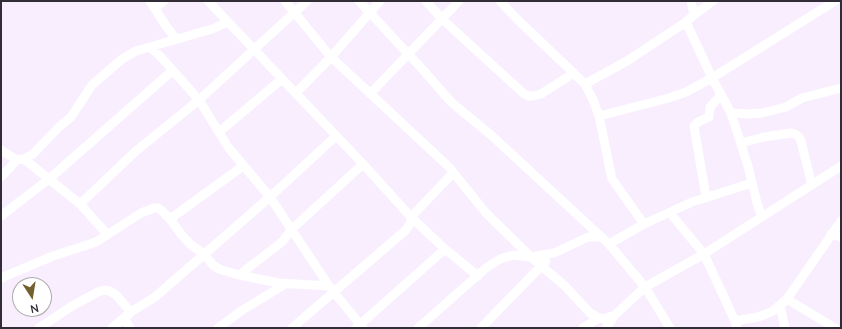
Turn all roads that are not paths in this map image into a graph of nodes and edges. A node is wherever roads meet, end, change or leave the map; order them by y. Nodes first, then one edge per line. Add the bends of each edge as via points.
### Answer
1 (164, 1) edge
2 (208, 1) edge
3 (285, 1) edge
4 (307, 1) edge
5 (359, 1) edge
6 (380, 1) edge
7 (426, 1) edge
8 (459, 1) edge
9 (500, 1) edge
10 (691, 1) edge
11 (713, 1) edge
12 (834, 1) edge
13 (152, 5) edge
14 (369, 12) junction
15 (294, 13) junction
16 (694, 15) junction
17 (442, 19) junction
18 (228, 22) junction
19 (686, 22) junction
20 (176, 39) junction
21 (150, 47) junction
22 (253, 50) junction
23 (408, 54) junction
24 (330, 57) junction
25 (172, 71) junction
26 (574, 73) junction
27 (712, 78) junction
28 (282, 79) junction
29 (585, 84) junction
30 (841, 88) edge
31 (296, 93) junction
32 (370, 94) junction
33 (721, 95) junction
34 (199, 100) junction
35 (731, 113) junction
36 (599, 116) junction
37 (219, 132) junction
38 (336, 136) junction
39 (740, 143) junction
40 (1, 150) edge
41 (20, 159) junction
42 (363, 164) junction
43 (243, 166) junction
44 (841, 166) edge
45 (453, 173) junction
46 (1, 177) edge
47 (49, 179) junction
48 (752, 183) junction
49 (812, 185) junction
50 (706, 197) junction
51 (270, 198) junction
52 (80, 204) junction
53 (670, 213) junction
54 (1, 216) edge
55 (411, 217) junction
56 (762, 217) junction
57 (170, 219) junction
58 (841, 221) edge
59 (644, 224) junction
60 (292, 229) junction
61 (107, 234) junction
62 (831, 234) junction
63 (602, 237) junction
64 (841, 237) edge
65 (609, 244) junction
66 (445, 249) junction
67 (554, 253) junction
68 (204, 254) junction
69 (704, 254) junction
70 (531, 257) junction
71 (542, 266) junction
72 (238, 275) junction
73 (478, 276) junction
74 (1, 278) edge
75 (287, 283) junction
76 (645, 287) junction
77 (331, 289) junction
78 (783, 302) junction
79 (128, 315) junction
80 (615, 315) junction
81 (599, 318) junction
82 (736, 324) edge
83 (841, 325) edge
84 (360, 327) edge
85 (39, 328) edge
86 (112, 328) edge
87 (130, 328) edge
88 (218, 328) edge
89 (292, 328) edge
90 (418, 328) edge
91 (481, 328) edge
92 (583, 328) edge
93 (606, 328) edge
94 (670, 328) edge
95 (786, 328) edge
96 (835, 328) edge
97 (839, 328) edge

1 - 13 street
2 - 18 street
3 - 15 street
4 - 15 street
5 - 14 street
6 - 14 street
7 - 17 street
8 - 17 street
9 - 26 street
10 - 16 street
11 - 16 street
12 - 27 street
13 - 20 street
14 - 23 street
14 - 24 street
15 - 22 street
15 - 24 street
16 - 19 street
17 - 23 street
17 - 26 street via 528,96 541,94
18 - 20 street
18 - 22 street
19 - 27 street
19 - 29 street via 627,61
20 - 21 street
21 - 25 street
21 - 41 street via 136,51 103,74 92,85 71,117 34,154
22 - 28 street
22 - 34 street
23 - 32 street
23 - 63 street via 451,102 491,135
24 - 31 street
24 - 32 street
25 - 34 street
25 - 47 street
26 - 29 street
27 - 33 street
27 - 36 street via 669,98
28 - 31 street
28 - 37 street
29 - 36 street
30 - 35 street via 802,98 786,108 762,113
31 - 38 street
32 - 45 street
33 - 35 street
33 - 50 street via 710,107 709,117 694,126
34 - 37 street
34 - 52 street via 136,151
35 - 39 street
36 - 59 street via 612,179
37 - 43 street
38 - 42 street
38 - 51 street
39 - 48 street
39 - 49 street via 764,137 795,134 801,141
40 - 41 street
41 - 46 street
41 - 47 street
42 - 55 street
42 - 60 street
43 - 51 street
43 - 57 street
44 - 49 street
45 - 55 street
45 - 70 street via 486,213
47 - 52 street
47 - 54 street
48 - 50 street
48 - 56 street
49 - 56 street
50 - 53 street
51 - 60 street
51 - 68 street
52 - 61 street
53 - 59 street
53 - 69 street
55 - 66 street
55 - 77 street via 406,230
56 - 69 street
57 - 61 street via 161,210 154,208
57 - 68 street via 181,234
58 - 62 street
59 - 65 street
60 - 72 street via 282,242
60 - 77 street
61 - 74 street via 96,242 53,256
62 - 64 street
62 - 78 street
63 - 65 street
63 - 67 street via 588,237
65 - 76 street
66 - 73 street
66 - 84 street
67 - 70 street
67 - 71 street
68 - 72 street via 219,269
68 - 79 street via 155,297
69 - 76 street
69 - 82 street
70 - 71 street
70 - 73 street via 513,255 500,259
71 - 81 street via 566,286 590,313
71 - 91 street
72 - 75 street
73 - 90 street
75 - 77 street
75 - 88 street
76 - 80 street
76 - 94 street
77 - 84 street
77 - 89 street
78 - 82 street via 771,312
78 - 95 street
78 - 96 street
79 - 85 street via 116,295 104,290 72,306
79 - 86 street
79 - 87 street
80 - 81 street
80 - 93 street
81 - 92 street
83 - 97 street

